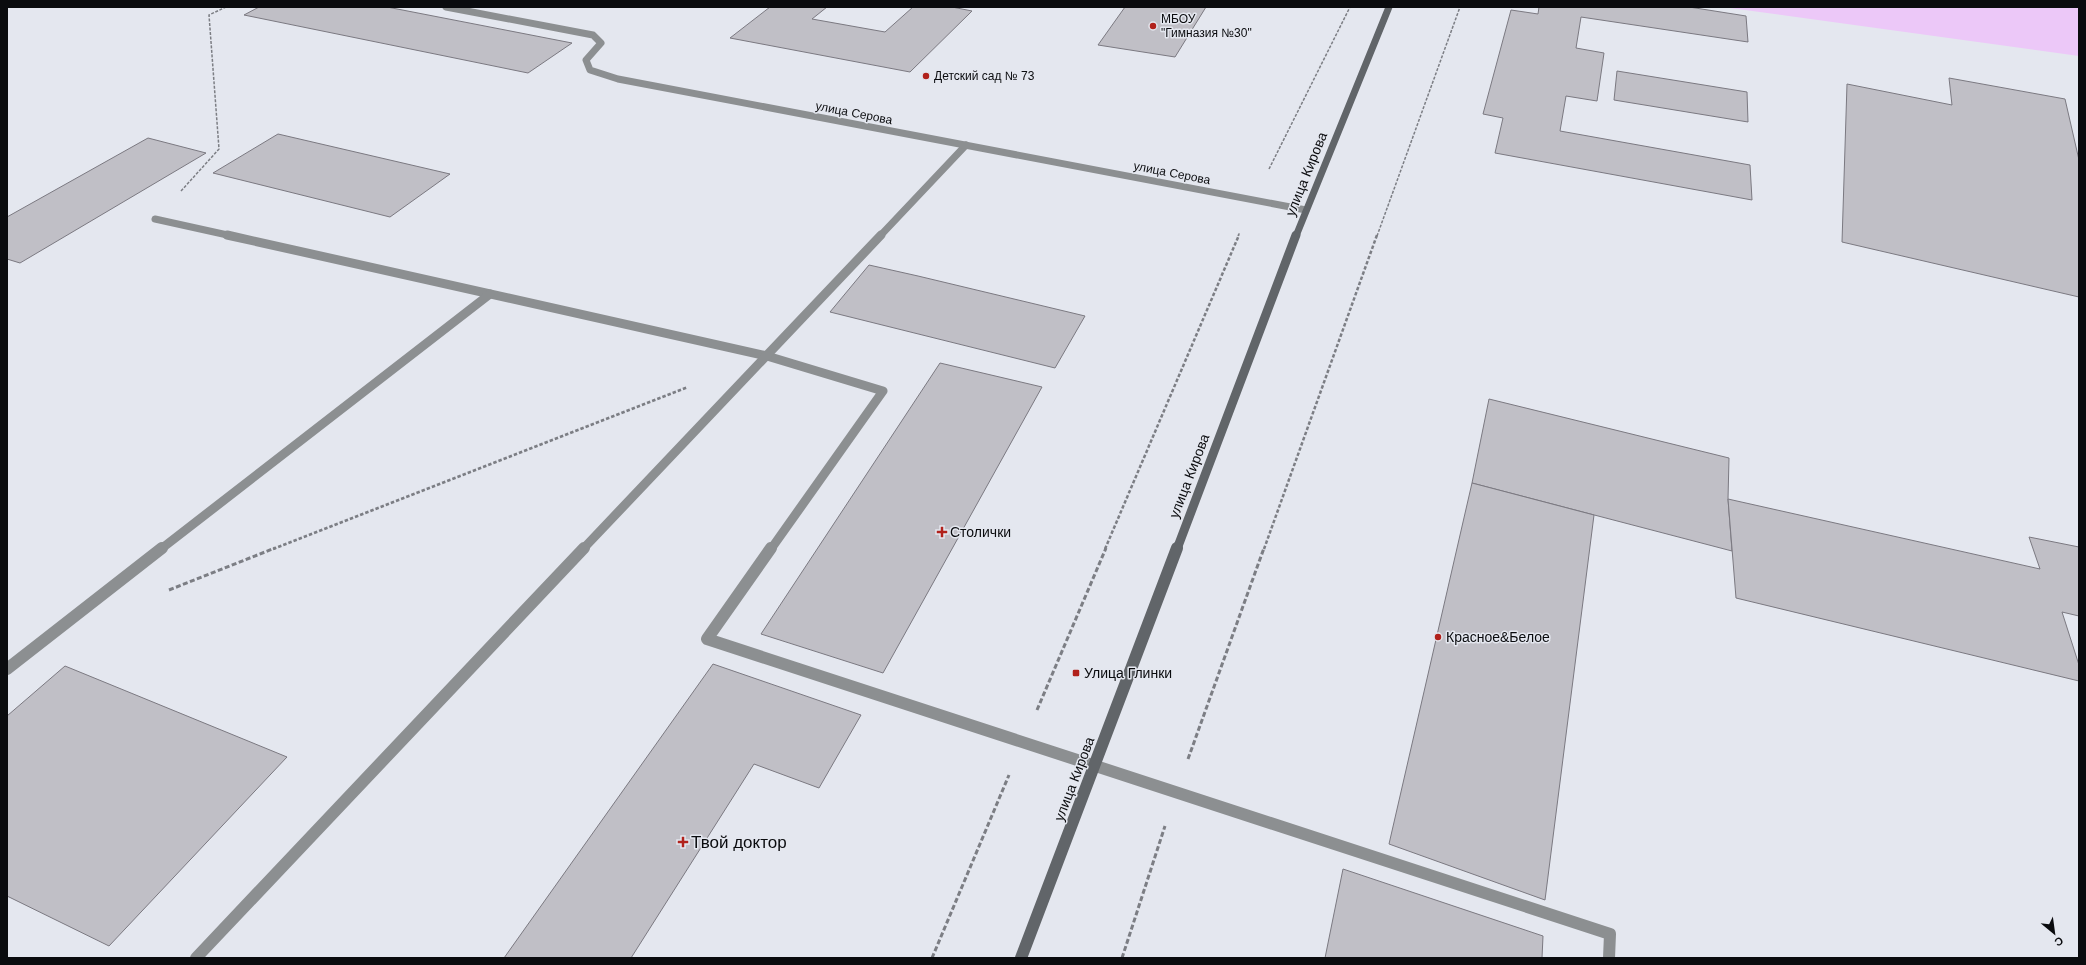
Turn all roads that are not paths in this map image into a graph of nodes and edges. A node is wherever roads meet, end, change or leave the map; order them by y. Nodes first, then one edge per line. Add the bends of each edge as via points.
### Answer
1 (446, 7) edge
2 (1389, 7) edge
3 (966, 145) junction
4 (1306, 210) junction
5 (155, 219) road end
6 (490, 294) junction
7 (767, 356) junction
8 (7, 669) edge
9 (1094, 765) junction
10 (196, 958) edge
11 (1020, 958) edge
12 (1609, 958) edge

1 - 3 street, улица Серова via 593,35 601,43 586,60 590,70 618,79
2 - 4 main road, улица Кирова
3 - 4 street, улица Серова
3 - 7 street
4 - 9 main road, улица Кирова
5 - 6 street
6 - 7 street
6 - 8 street
7 - 9 street via 883,391 707,639
7 - 10 street
9 - 11 main road, улица Кирова
9 - 12 street via 1610,934

